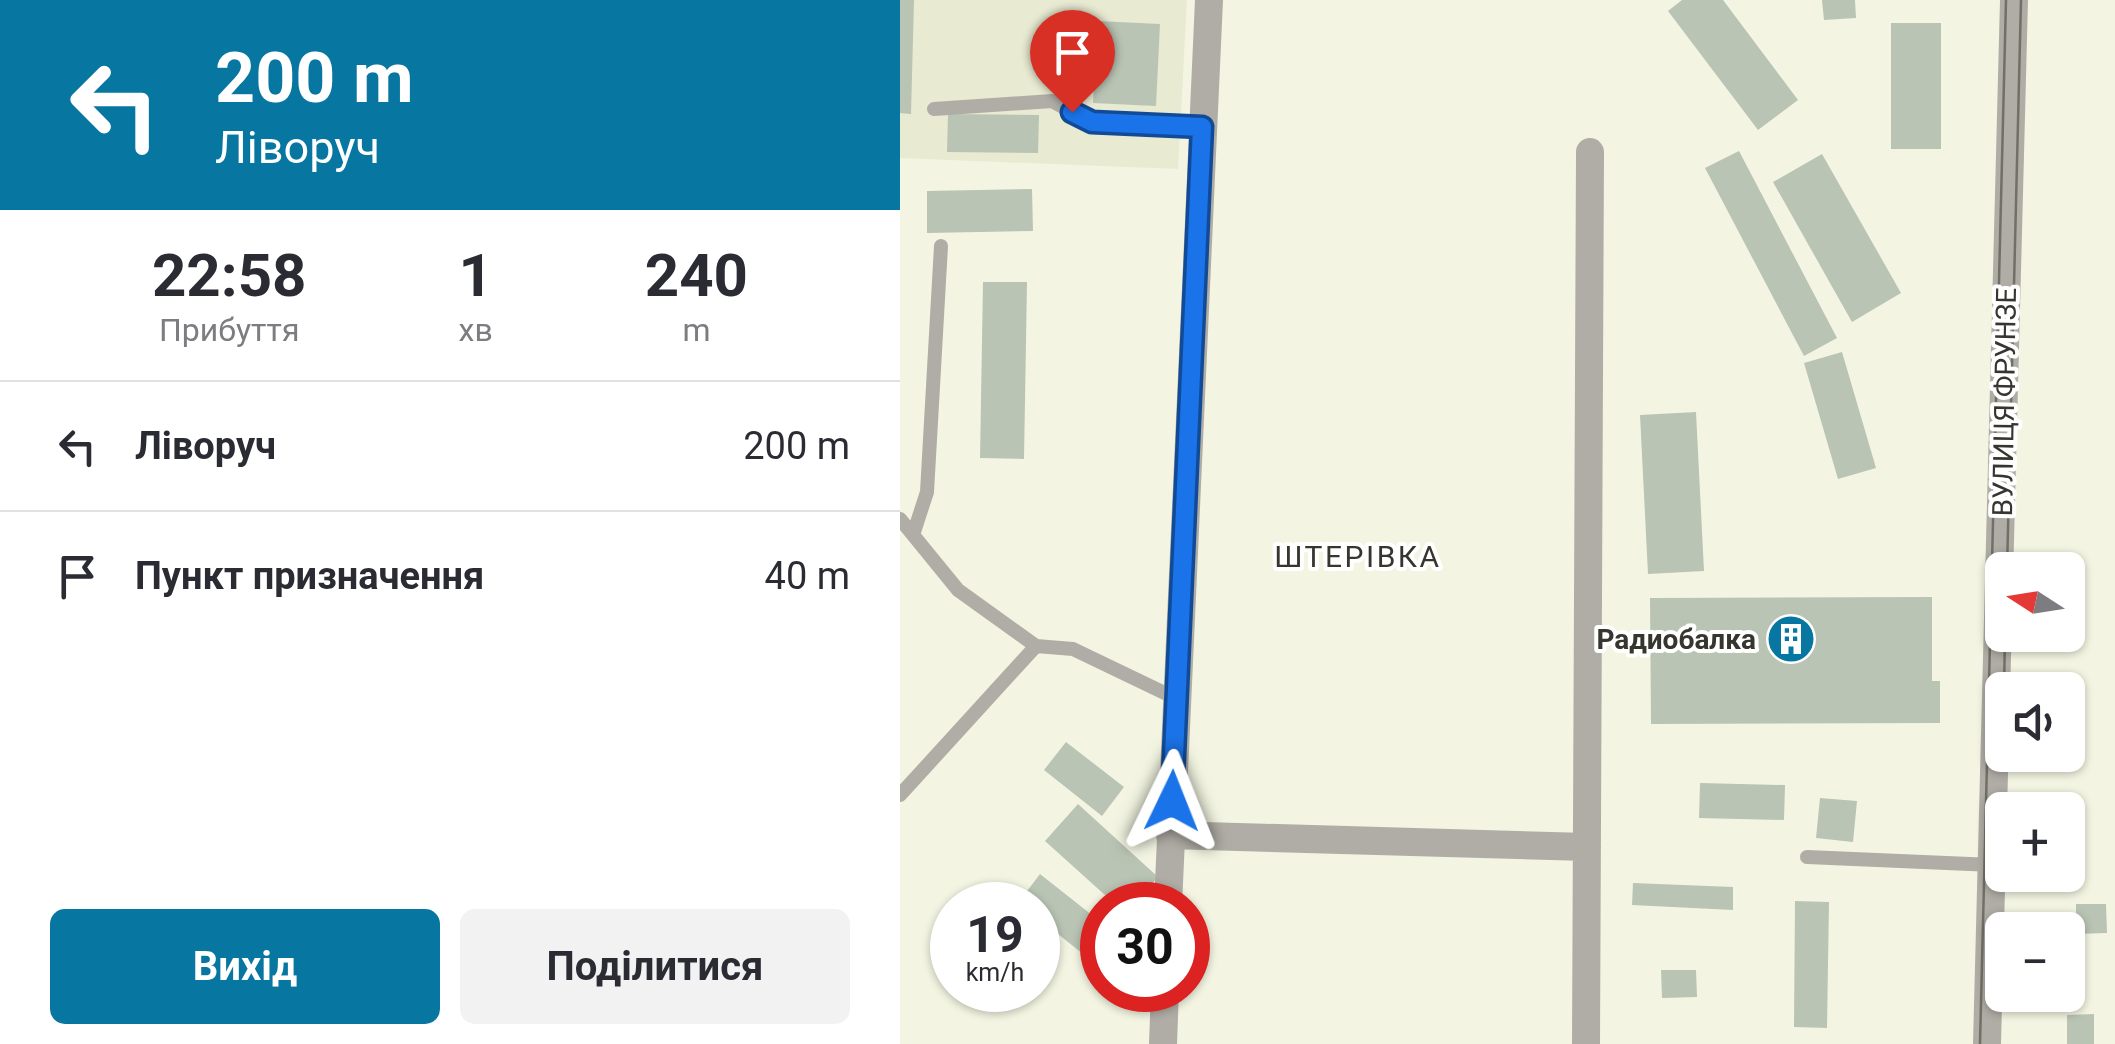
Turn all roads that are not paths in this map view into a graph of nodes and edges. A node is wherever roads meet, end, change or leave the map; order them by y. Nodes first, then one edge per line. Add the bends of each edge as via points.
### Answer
1 (1208, 0) edge
2 (2014, 0) edge
3 (934, 109) dead end
4 (1202, 127) junction
5 (1590, 152) dead end
6 (941, 246) dead end
7 (900, 520) edge
8 (913, 535) junction
9 (1036, 646) junction
10 (1176, 698) junction
11 (1994, 792) edge
12 (900, 796) edge
13 (1170, 835) junction
14 (1587, 847) junction
15 (1807, 858) dead end
16 (1985, 864) edge
17 (1169, 882) edge
18 (1991, 892) edge
19 (1164, 1012) edge
20 (1163, 1044) edge
21 (1586, 1044) edge
22 (1987, 1044) edge

1 - 4 street
2 - 11 street, ВУЛИЦЯ ФРУНЗЕ
3 - 4 lane via 1052,102 1092,122
4 - 10 street
5 - 14 street
6 - 8 lane via 927,492
7 - 8 lane
8 - 9 lane via 958,590
9 - 10 lane via 1073,649
9 - 12 lane
10 - 13 street
13 - 14 street
13 - 17 street
14 - 21 street
15 - 16 lane
18 - 22 street, ВУЛИЦЯ ФРУНЗЕ
19 - 20 street

